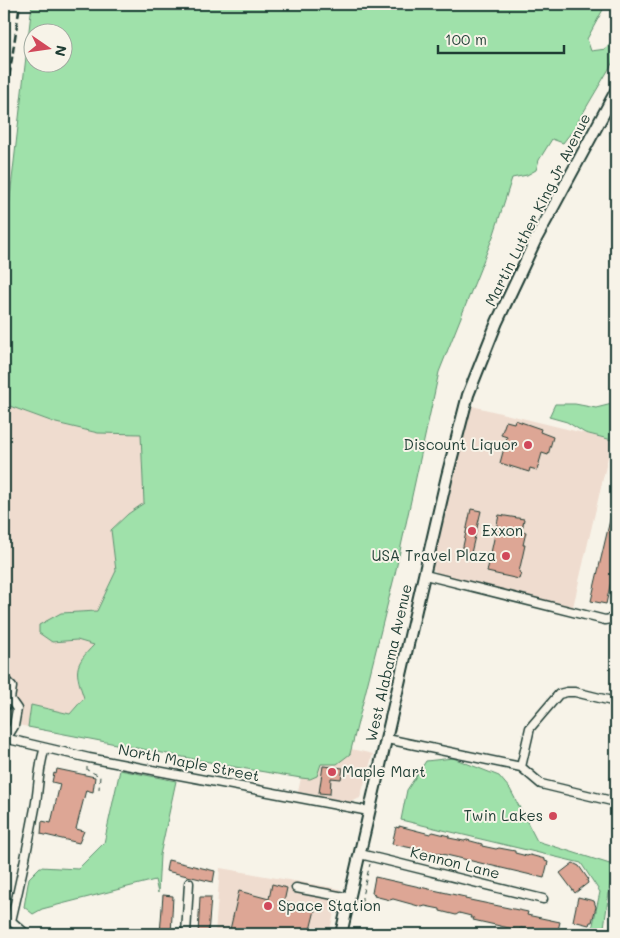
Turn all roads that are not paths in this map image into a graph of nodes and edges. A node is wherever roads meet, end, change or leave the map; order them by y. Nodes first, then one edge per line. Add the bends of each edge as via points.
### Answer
1 (616, 91) edge
2 (477, 371) joint
3 (425, 574) junction
4 (616, 618) edge
5 (4, 679) edge
6 (10, 699) junction
7 (616, 702) edge
8 (4, 708) edge
9 (5, 736) edge
10 (386, 739) junction
11 (45, 748) junction
12 (521, 767) junction
13 (616, 802) edge
14 (369, 811) junction
15 (360, 854) junction
16 (189, 883) dead end
17 (296, 888) dead end
18 (350, 898) junction
19 (543, 899) dead end
20 (7, 920) edge
21 (26, 934) edge
22 (186, 934) edge
23 (341, 934) edge

1 - 2 main road, Martin Luther King Jr Avenue via 536,240
2 - 3 main road, West Alabama Avenue via 447,476
3 - 4 street via 597,618
3 - 10 main road, West Alabama Avenue
5 - 6 street via 12,686
6 - 8 street
6 - 9 street via 17,709 14,726
7 - 12 street via 575,692 559,694 530,728
9 - 11 street, North Maple Street
10 - 12 street
10 - 14 main road, West Alabama Avenue
11 - 14 street, North Maple Street
11 - 20 street via 29,844
12 - 13 street via 541,784
14 - 15 main road, West Alabama Avenue
15 - 18 main road, West Alabama Avenue
15 - 19 street, Kennon Lane
16 - 22 street
17 - 18 street
18 - 23 main road, West Alabama Avenue
20 - 21 street

